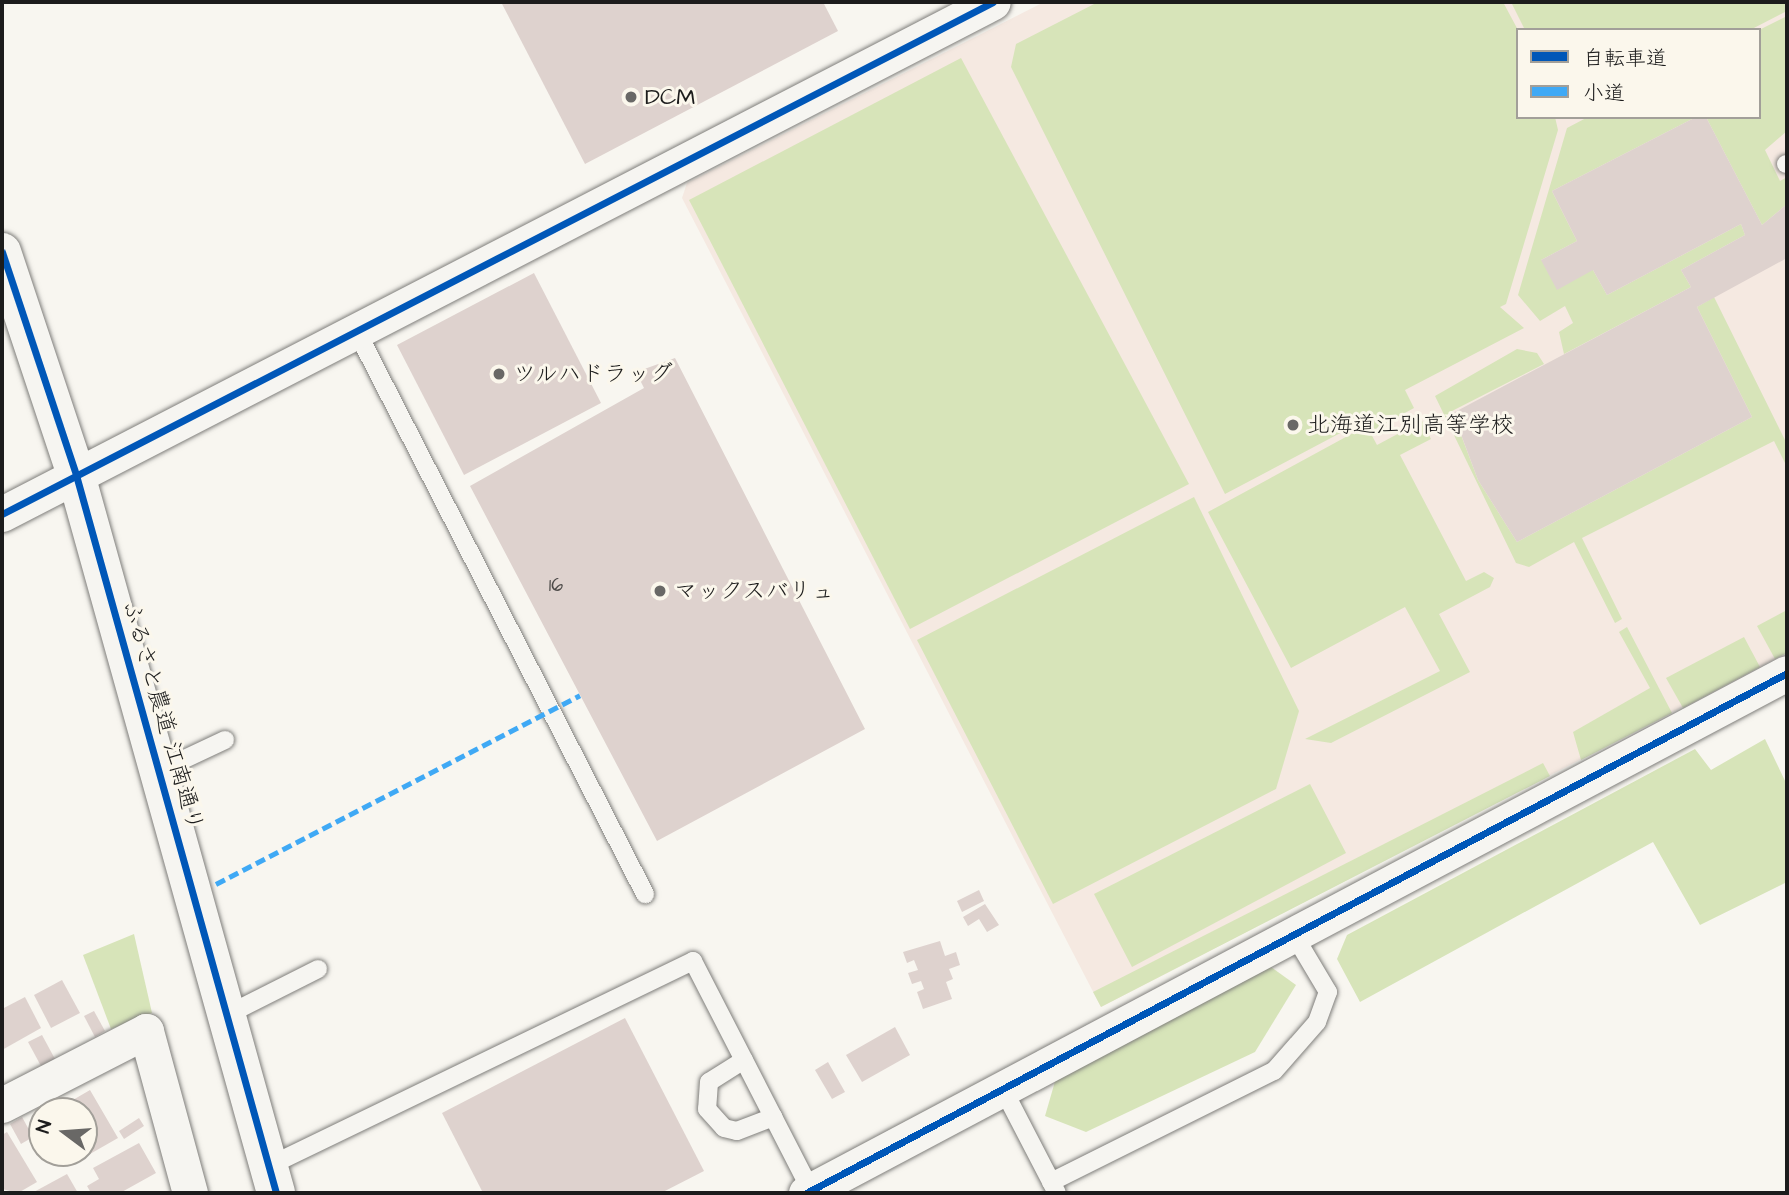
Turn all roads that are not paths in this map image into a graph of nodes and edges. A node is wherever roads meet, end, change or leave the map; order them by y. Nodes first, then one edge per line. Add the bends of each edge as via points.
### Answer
1 (971, 7) edge
2 (2, 252) edge
3 (356, 330) junction
4 (76, 475) junction
5 (2, 514) edge
6 (1787, 673) edge
7 (225, 740) dead end
8 (159, 771) junction
9 (645, 894) dead end
10 (1294, 935) junction
11 (318, 969) dead end
12 (227, 1015) junction
13 (744, 1060) junction
14 (1003, 1089) junction
15 (2, 1105) edge
16 (773, 1116) junction
17 (272, 1180) edge
18 (1054, 1188) edge
19 (809, 1192) edge
20 (190, 1193) edge

1 - 3 street
2 - 4 street, ふるさと農道 江南通り
3 - 4 street
3 - 9 lane
4 - 5 street
4 - 8 street, ふるさと農道 江南通り
6 - 10 street
7 - 8 lane
8 - 12 street, ふるさと農道 江南通り
10 - 14 street
10 - 18 lane via 1328,992 1317,1022 1274,1071
11 - 12 lane
12 - 17 street, ふるさと農道 江南通り
13 - 16 lane
13 - 16 lane via 709,1083 707,1109 724,1128 737,1131
13 - 17 lane via 693,961
14 - 18 lane
14 - 19 street
15 - 20 street via 146,1031
16 - 19 lane

